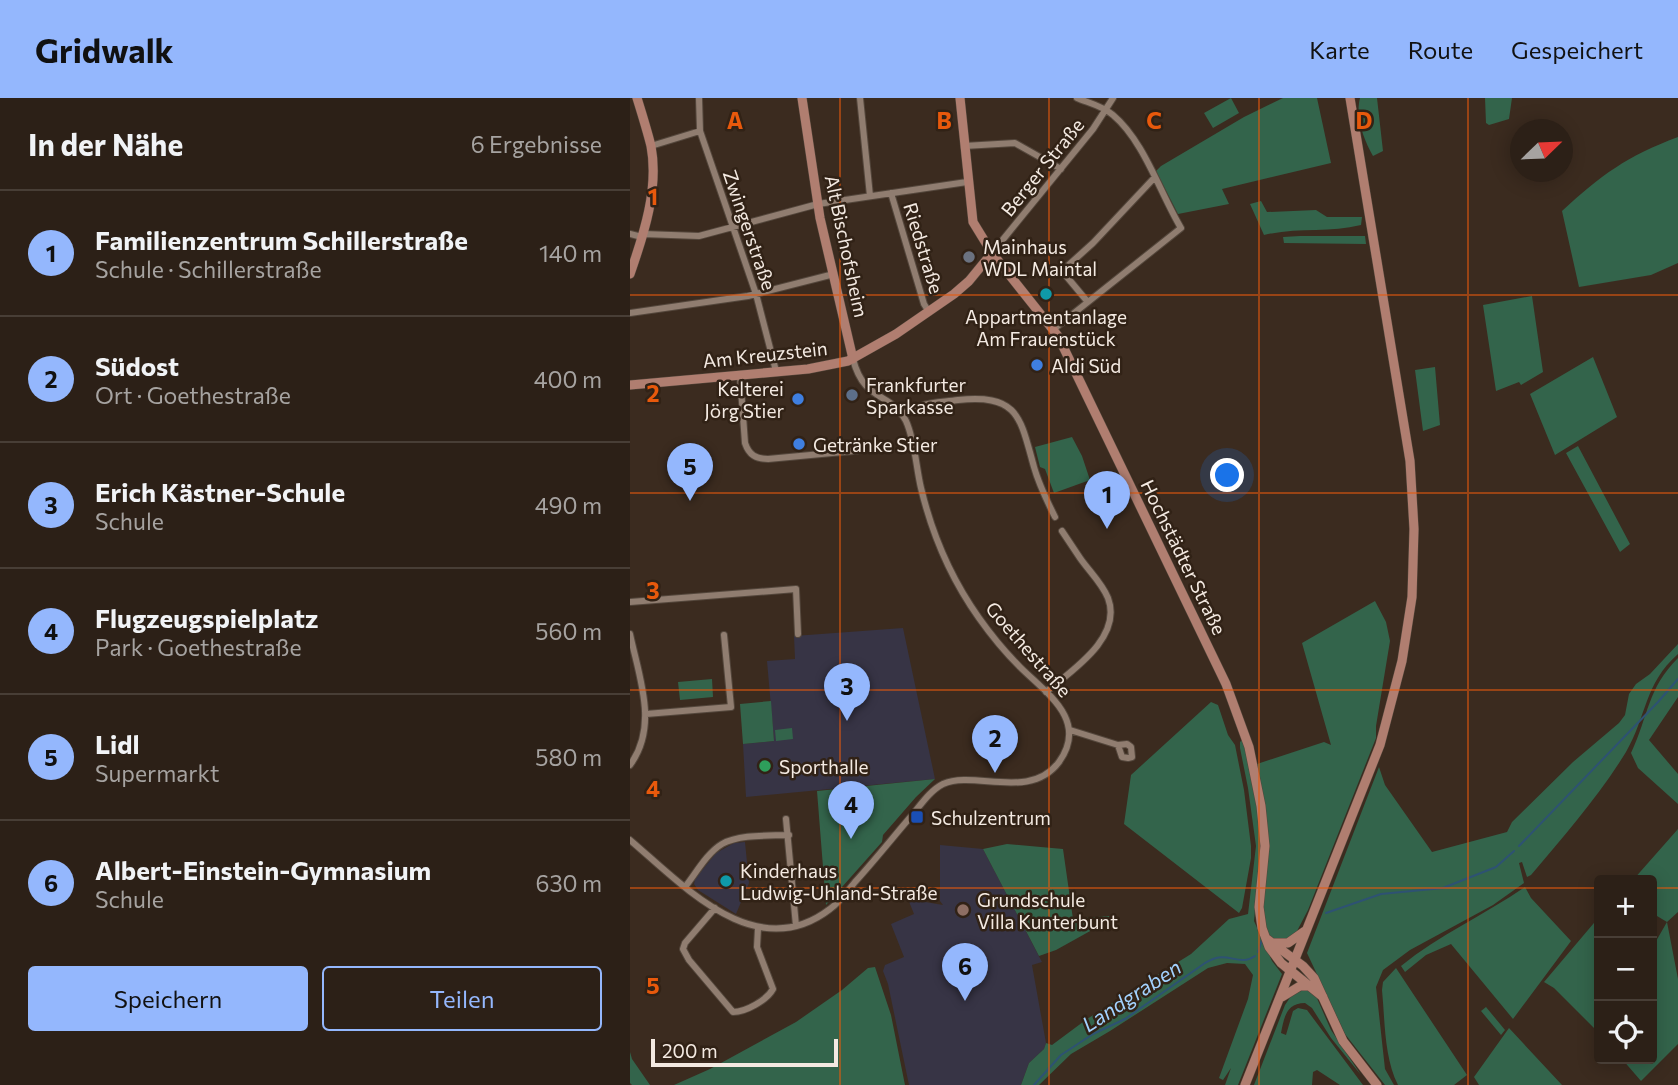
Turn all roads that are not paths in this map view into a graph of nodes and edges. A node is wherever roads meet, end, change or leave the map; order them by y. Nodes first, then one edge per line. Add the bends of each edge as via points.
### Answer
1 (638, 98) edge
2 (699, 98) edge
3 (802, 98) edge
4 (860, 98) edge
5 (960, 98) edge
6 (1077, 98) edge
7 (1113, 98) edge
8 (1350, 98) edge
9 (1105, 110) junction
10 (700, 131) junction
11 (651, 146) junction
12 (964, 146) junction
13 (1061, 169) junction
14 (1155, 177) junction
15 (967, 182) junction
16 (891, 193) junction
17 (870, 196) junction
18 (818, 204) junction
19 (734, 227) junction
20 (630, 234) edge
21 (643, 235) junction
22 (992, 253) junction
23 (630, 274) edge
24 (834, 274) junction
25 (756, 294) junction
26 (1087, 301) junction
27 (929, 312) junction
28 (630, 313) edge
29 (1054, 329) junction
30 (853, 359) junction
31 (776, 371) junction
32 (740, 375) junction
33 (630, 385) edge
34 (902, 415) junction
35 (864, 450) dead end
36 (1055, 517) dead end
37 (1062, 531) dead end
38 (630, 602) edge
39 (630, 634) edge
40 (798, 634) dead end
41 (724, 635) dead end
42 (1046, 692) junction
43 (646, 714) junction
44 (1070, 730) junction
45 (1118, 745) dead end
46 (630, 765) edge
47 (786, 820) dead end
48 (789, 835) junction
49 (630, 840) edge
50 (685, 887) junction
51 (715, 908) junction
52 (796, 926) junction
53 (758, 928) junction
54 (1308, 928) junction
55 (1270, 941) junction
56 (1296, 960) junction
57 (1291, 972) junction
58 (1312, 986) junction
59 (1323, 996) junction
60 (1280, 998) junction
61 (1247, 1082) edge
62 (1377, 1085) edge

1 - 11 street
2 - 10 street, Zwingerstraße
3 - 18 street, Alt Bischofsheim
4 - 17 street
5 - 12 street, Hochstädter Straße
6 - 9 street
7 - 9 street, Berger Straße
8 - 54 street via 1405,424 1414,558 1407,628 1390,711 1370,774
9 - 13 street, Berger Straße
9 - 14 street via 1127,130
10 - 11 street
10 - 19 street, Zwingerstraße
11 - 21 street via 651,191
12 - 13 street via 1014,143
12 - 15 street, Hochstädter Straße
13 - 22 street, Berger Straße
14 - 26 street via 1062,271
14 - 26 street via 1181,228
15 - 16 street
15 - 22 street, Hochstädter Straße via 973,222
16 - 17 street
16 - 27 street, Riedstraße
17 - 18 street
18 - 19 street
18 - 24 street, Alt Bischofsheim
19 - 21 street via 693,236
19 - 25 street, Zwingerstraße
20 - 21 street
21 - 23 street
22 - 27 street, Am Kreuzstein via 969,281
22 - 29 street, Hochstädter Straße
24 - 25 street
24 - 30 street, Alt Bischofsheim
25 - 28 street
25 - 31 street, Zwingerstraße
26 - 29 street
27 - 30 street, Am Kreuzstein
29 - 55 street, Hochstädter Straße via 1241,722 1261,806 1265,851 1259,915
30 - 31 street, Am Kreuzstein
30 - 34 street via 864,386
31 - 32 street, Am Kreuzstein
32 - 33 street, Am Kreuzstein
32 - 35 street via 745,439 754,457
34 - 36 street via 920,404 989,399 1004,405 1023,426
34 - 42 street, Goethestraße via 930,520 956,580 987,629
37 - 42 street via 1105,592 1111,612 1104,634 1090,653
38 - 40 street via 796,589
39 - 43 street
41 - 43 street via 731,707
42 - 44 street, Goethestraße via 1064,713
43 - 46 street via 642,739
44 - 45 street
44 - 52 street via 1058,762 1038,777 1011,783 955,781 940,786 835,905
47 - 48 street
48 - 50 street via 724,843
48 - 52 street
49 - 50 street
50 - 51 street
51 - 53 street
51 - 53 street via 683,949 733,1012 742,1011 773,989 757,947
52 - 53 street
54 - 55 street via 1293,941
54 - 56 street
55 - 56 street
55 - 57 street, Hochstädter Straße via 1274,955
56 - 57 street
56 - 59 street via 1314,978
57 - 58 street, Hochstädter Straße
57 - 60 street
58 - 59 street, Hochstädter Straße
58 - 60 street via 1296,988
59 - 62 street via 1343,1041
60 - 61 street

